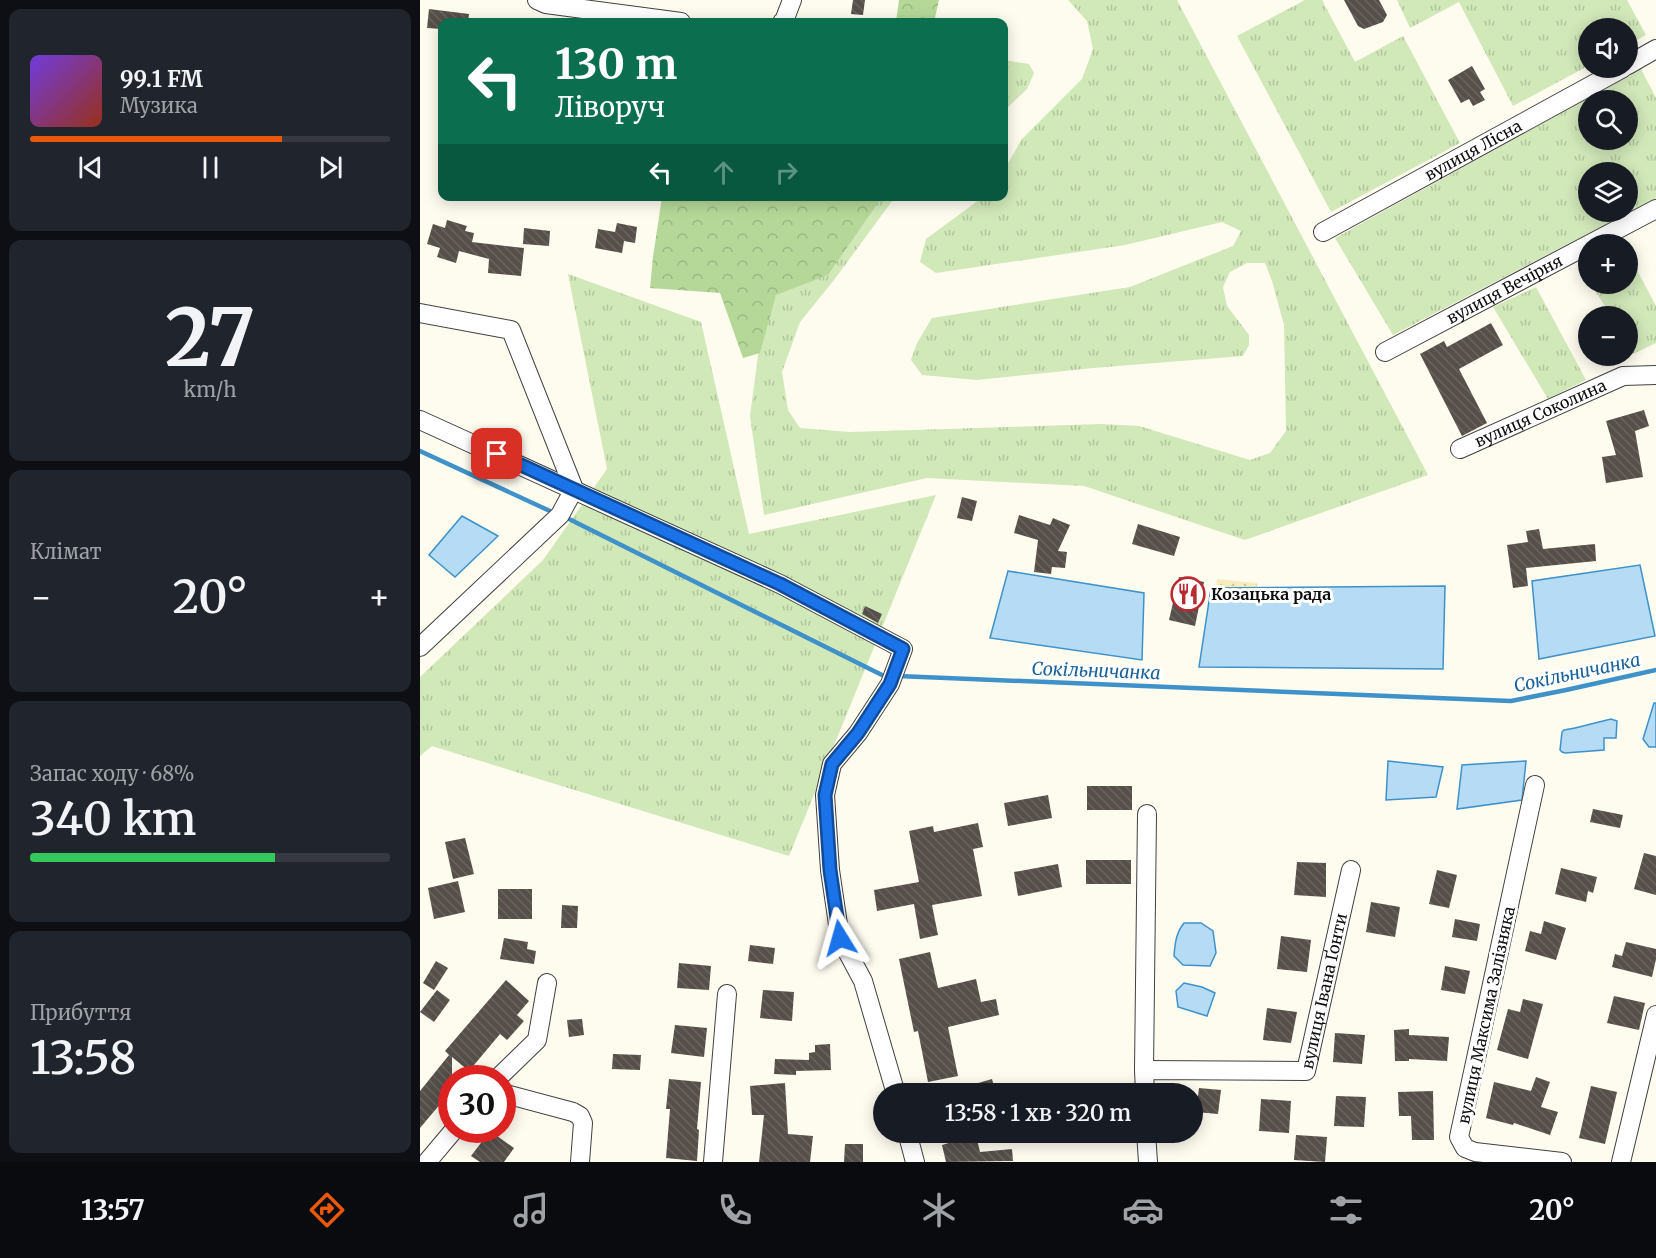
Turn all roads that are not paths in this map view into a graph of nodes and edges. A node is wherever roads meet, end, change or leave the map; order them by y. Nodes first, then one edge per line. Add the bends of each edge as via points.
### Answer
1 (537, 0) edge
2 (792, 0) edge
3 (651, 18) edge
4 (785, 18) edge
5 (1656, 49) edge
6 (1638, 59) edge
7 (1605, 78) edge
8 (1656, 209) edge
9 (1323, 232) dead end
10 (420, 313) edge
11 (1385, 352) dead end
12 (1656, 375) edge
13 (420, 420) edge
14 (1460, 449) dead end
15 (574, 489) junction
16 (420, 647) edge
17 (1535, 784) dead end
18 (1147, 814) dead end
19 (1351, 870) dead end
20 (547, 983) dead end
21 (727, 993) dead end
22 (1656, 1015) edge
23 (511, 1065) edge
24 (1144, 1070) junction
25 (893, 1083) edge
26 (1145, 1083) edge
27 (516, 1097) edge
28 (443, 1143) edge
29 (910, 1143) edge
30 (1147, 1143) edge
31 (426, 1162) edge
32 (580, 1162) edge
33 (713, 1162) edge
34 (915, 1162) edge
35 (1148, 1162) edge
36 (1562, 1162) edge
37 (1621, 1162) edge

1 - 3 street
2 - 4 street
5 - 6 street
7 - 9 street, вулиця Лісна
8 - 11 street, вулиця Вечірня
10 - 15 street via 511,330
12 - 14 street, вулиця Соколина via 1623,376
13 - 15 street
15 - 16 street via 560,515
15 - 25 street via 780,584 903,649 892,679 858,733 832,764 825,795 840,938 863,981
17 - 36 street, вулиця Максима Залізняка via 1460,1137 1465,1148 1475,1152
18 - 24 street
19 - 24 street, вулиця Івана Ґонти via 1306,1071
20 - 23 street via 537,1040
21 - 33 street
22 - 37 street
24 - 26 street
27 - 32 street via 580,1116
28 - 31 street
29 - 34 street
30 - 35 street

